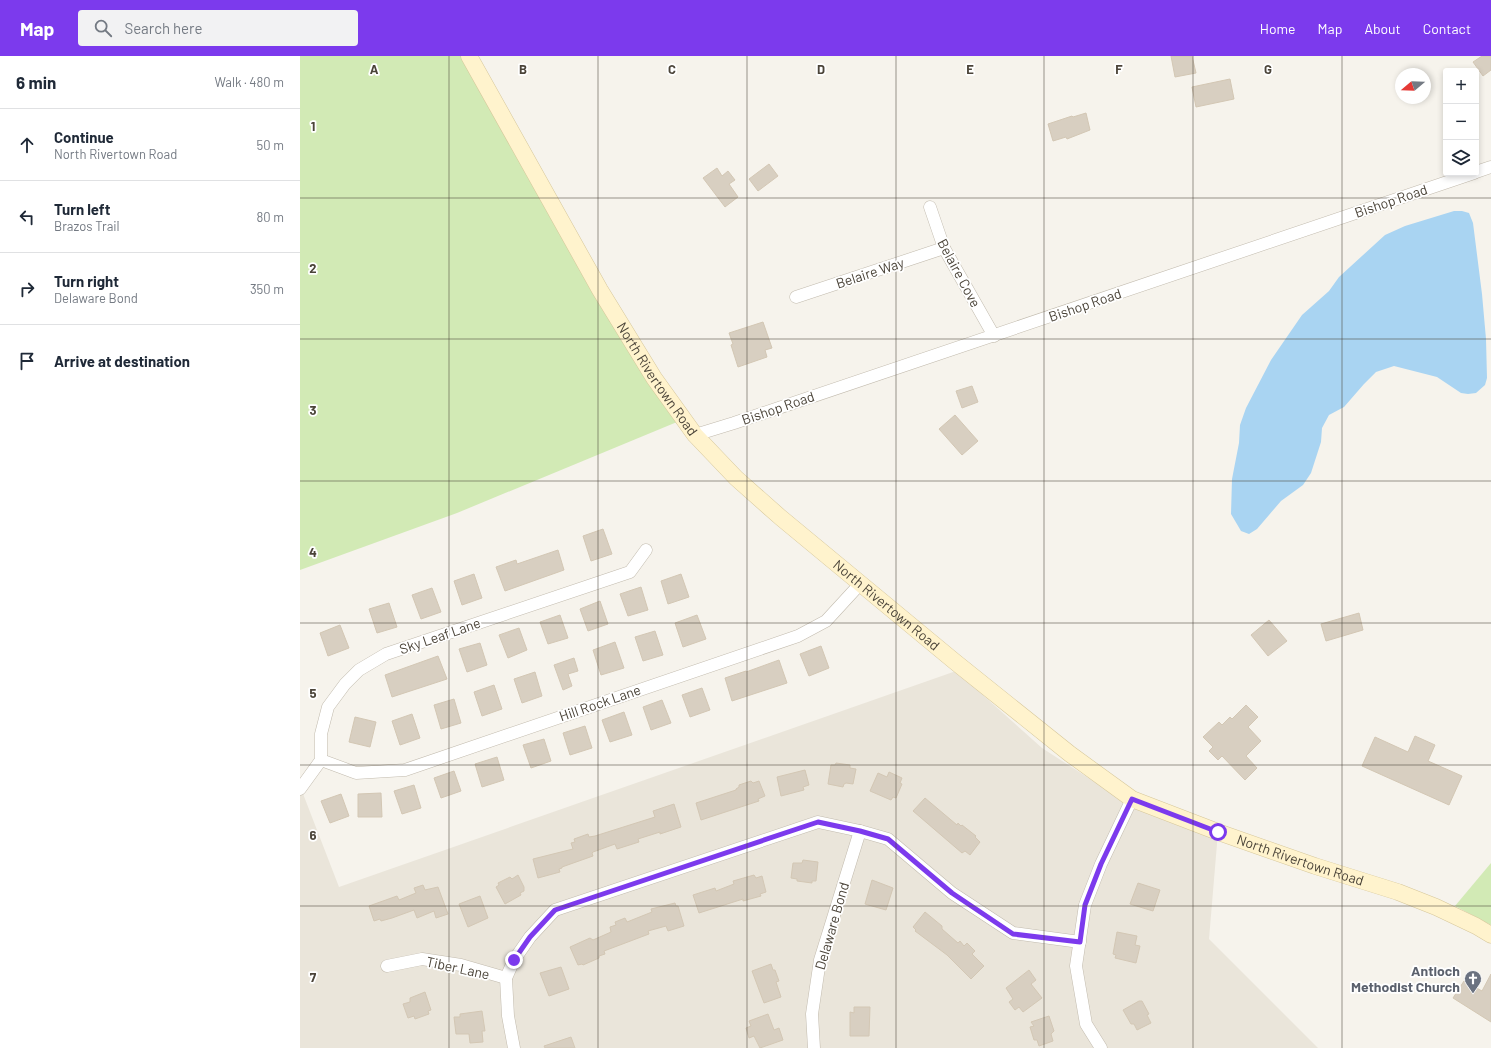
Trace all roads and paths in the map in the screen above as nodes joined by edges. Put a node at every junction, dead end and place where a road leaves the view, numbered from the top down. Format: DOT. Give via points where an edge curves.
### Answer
graph roads {
  1 [pos="469,56"];
  2 [pos="1491,167"];
  3 [pos="1479,172"];
  4 [pos="1466,176"];
  5 [pos="930,207"];
  6 [pos="944,248"];
  7 [pos="796,297"];
  8 [pos="994,336"];
  9 [pos="695,435"];
  10 [pos="646,550"];
  11 [pos="860,584"];
  12 [pos="321,760"];
  13 [pos="300,790"];
  14 [pos="1132,799"];
  15 [pos="860,831"];
  16 [pos="1491,935"];
  17 [pos="1080,942"];
  18 [pos="387,966"];
  19 [pos="506,978"];
  20 [pos="514,1048"];
  21 [pos="814,1048"];
  22 [pos="1101,1048"];
  1 -- 9 [label="street, North Rivertown Road" via="600,290 654,378"];
  2 -- 3 [label="street, Bishop Road"];
  4 -- 8 [label="street, Bishop Road"];
  5 -- 6 [label="street, Belaire Cove"];
  6 -- 7 [label="street, Belaire Way"];
  6 -- 8 [label="street, Belaire Cove"];
  8 -- 9 [label="street, Bishop Road"];
  9 -- 11 [label="street, North Rivertown Road" via="736,478"];
  10 -- 12 [label="street, Sky Leaf Lane" via="630,572 392,652 359,670 328,707 321,734"];
  11 -- 12 [label="street, Hill Rock Lane" via="826,621 798,636 405,770 356,773"];
  11 -- 14 [label="street, North Rivertown Road" via="1070,754"];
  12 -- 13 [label="street"];
  14 -- 16 [label="street, North Rivertown Road" via="1218,832 1411,897"];
  14 -- 17 [label="street" via="1085,905"];
  15 -- 17 [label="street" via="888,839 952,893 1013,934"];
  15 -- 19 [label="street" via="818,822 555,910 530,937 514,960"];
  15 -- 21 [label="street, Delaware Bond" via="820,960 812,1014"];
  17 -- 22 [label="street" via="1076,966 1086,1024"];
  18 -- 19 [label="street, Tiber Lane" via="422,959 462,965"];
  19 -- 20 [label="street" via="508,1016"];
}
